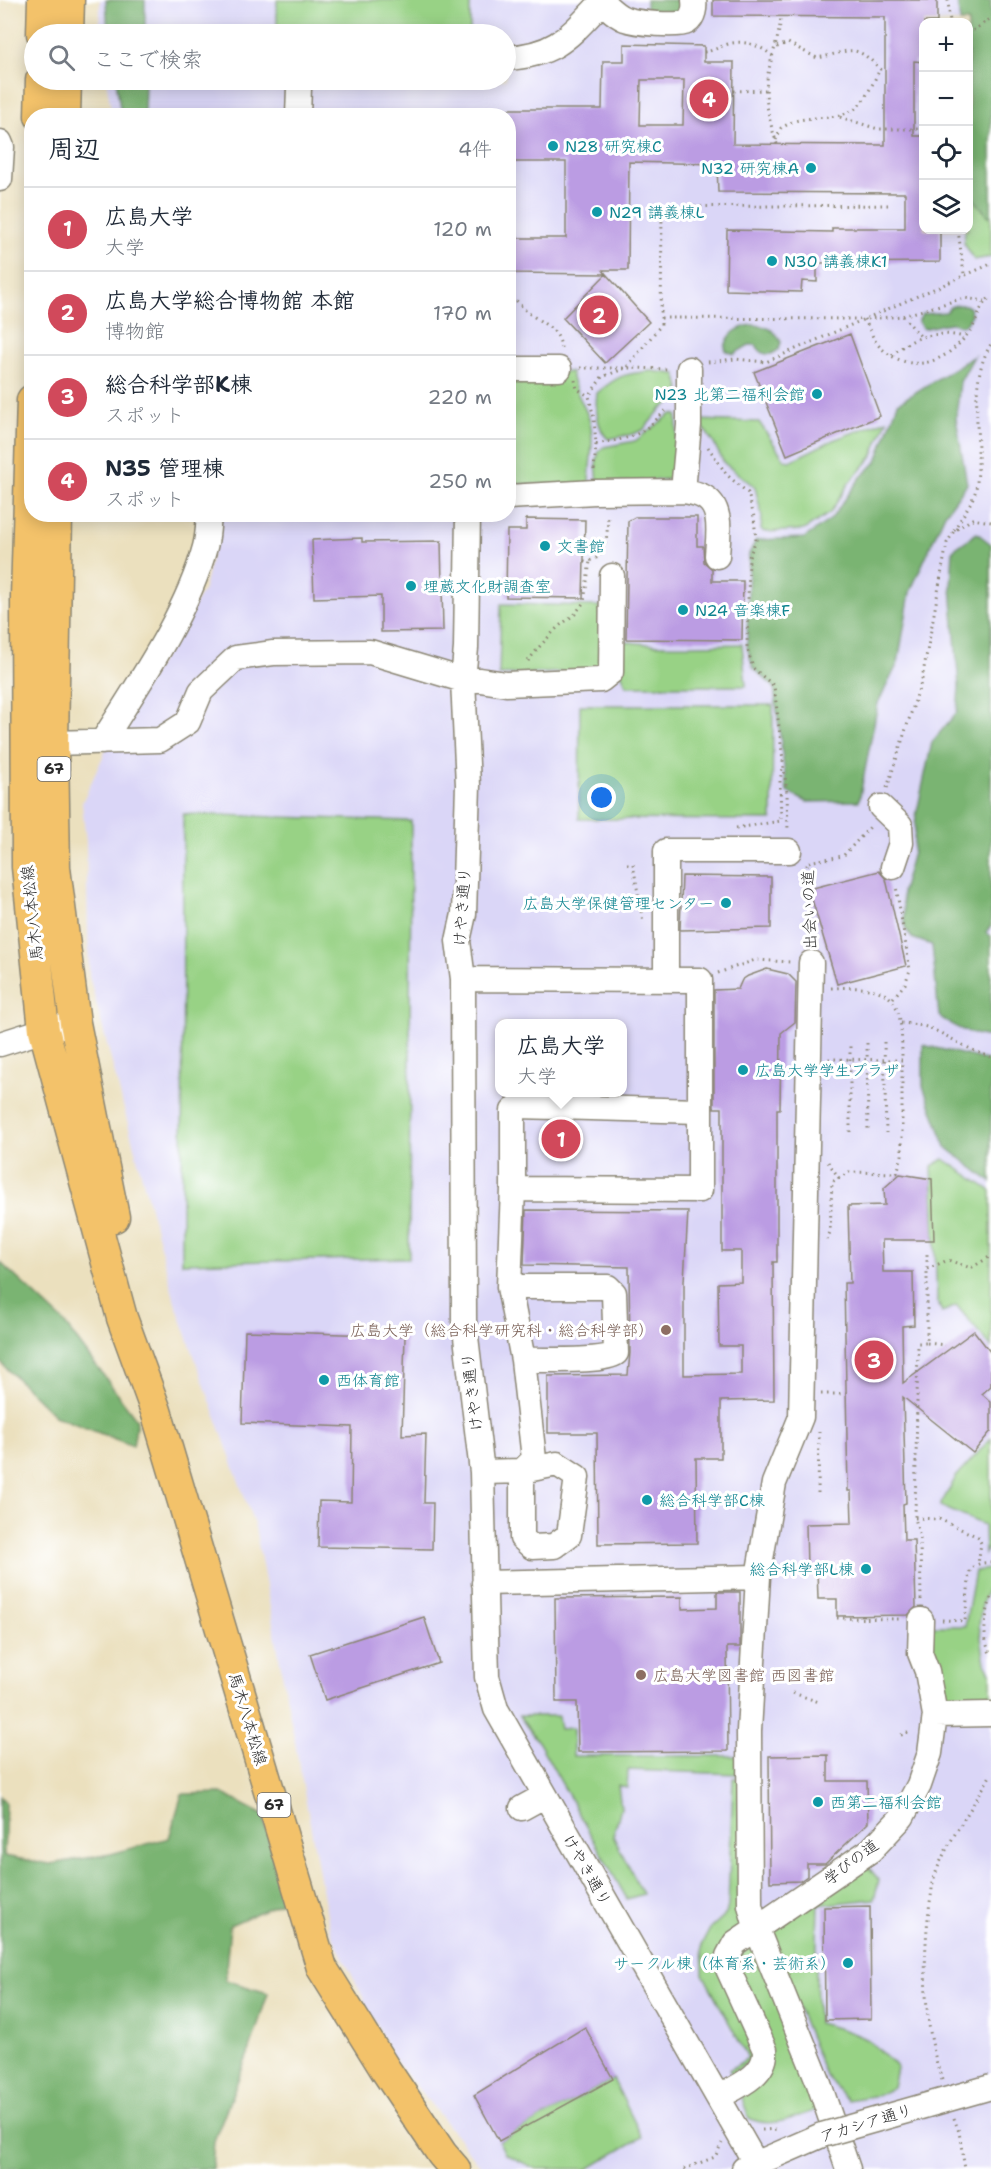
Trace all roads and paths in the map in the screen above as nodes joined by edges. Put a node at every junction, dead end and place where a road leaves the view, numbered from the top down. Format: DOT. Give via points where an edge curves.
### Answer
graph roads {
  1 [pos="43,0"];
  2 [pos="69,0"];
  3 [pos="694,0"];
  4 [pos="948,0"];
  5 [pos="603,1"];
  6 [pos="781,16"];
  7 [pos="950,18"];
  8 [pos="991,18"];
  9 [pos="42,24"];
  10 [pos="68,24"];
  11 [pos="973,31"];
  12 [pos="777,47"];
  13 [pos="704,52"];
  14 [pos="516,57"];
  15 [pos="774,57"];
  16 [pos="880,69"];
  17 [pos="885,69"];
  18 [pos="41,90"];
  19 [pos="66,90"];
  20 [pos="299,90"];
  21 [pos="767,90"];
  22 [pos="734,91"];
  23 [pos="40,108"];
  24 [pos="65,108"];
  25 [pos="298,108"];
  26 [pos="840,117"];
  27 [pos="919,129"];
  28 [pos="0,142"];
  29 [pos="0,180"];
  30 [pos="891,206"];
  31 [pos="958,234"];
  32 [pos="991,264"];
  33 [pos="963,274"];
  34 [pos="991,297"];
  35 [pos="516,301"];
  36 [pos="985,301"];
  37 [pos="902,316"];
  38 [pos="661,318"];
  39 [pos="864,319"];
  40 [pos="921,337"];
  41 [pos="964,337"];
  42 [pos="991,344"];
  43 [pos="892,355"];
  44 [pos="566,363"];
  45 [pos="516,368"];
  46 [pos="626,368"];
  47 [pos="689,369"];
  48 [pos="689,402"];
  49 [pos="596,444"];
  50 [pos="707,446"];
  51 [pos="683,491"];
  52 [pos="601,492"];
  53 [pos="516,497"];
  54 [pos="28,522"];
  55 [pos="57,522"];
  56 [pos="208,522"];
  57 [pos="468,522"];
  58 [pos="991,522"];
  59 [pos="954,531"];
  60 [pos="717,556"];
  61 [pos="584,561"];
  62 [pos="590,561"];
  63 [pos="612,576"];
  64 [pos="463,680"];
  65 [pos="506,684"];
  66 [pos="102,742"];
  67 [pos="53,743"];
  68 [pos="784,764"];
  69 [pos="881,807"];
  70 [pos="781,821"];
  71 [pos="789,851"];
  72 [pos="893,867"];
  73 [pos="810,963"];
  74 [pos="463,980"];
  75 [pos="666,980"];
  76 [pos="700,980"];
  77 [pos="810,989"];
  78 [pos="893,998"];
  79 [pos="75,1023"];
  80 [pos="901,1023"];
  81 [pos="44,1030"];
  82 [pos="884,1042"];
  83 [pos="867,1043"];
  84 [pos="0,1044"];
  85 [pos="850,1044"];
  86 [pos="991,1057"];
  87 [pos="808,1059"];
  88 [pos="850,1059"];
  89 [pos="867,1059"];
  90 [pos="885,1059"];
  91 [pos="902,1060"];
  92 [pos="699,1111"];
  93 [pos="850,1132"];
  94 [pos="867,1133"];
  95 [pos="886,1133"];
  96 [pos="826,1160"];
  97 [pos="839,1178"];
  98 [pos="513,1189"];
  99 [pos="826,1241"];
  100 [pos="927,1252"];
  101 [pos="991,1256"];
  102 [pos="926,1269"];
  103 [pos="509,1287"];
  104 [pos="927,1343"];
  105 [pos="945,1345"];
  106 [pos="523,1360"];
  107 [pos="156,1411"];
  108 [pos="819,1427"];
  109 [pos="482,1472"];
  110 [pos="818,1493"];
  111 [pos="915,1518"];
  112 [pos="978,1564"];
  113 [pos="758,1577"];
  114 [pos="484,1583"];
  115 [pos="991,1598"];
  116 [pos="921,1620"];
  117 [pos="991,1655"];
  118 [pos="793,1693"];
  119 [pos="819,1702"];
  120 [pos="991,1714"];
  121 [pos="934,1715"];
  122 [pos="991,1774"];
  123 [pos="544,1796"];
  124 [pos="522,1808"];
  125 [pos="756,1928"];
  126 [pos="942,2083"];
  127 [pos="991,2087"];
  128 [pos="718,2097"];
  129 [pos="952,2113"];
  130 [pos="750,2167"];
  131 [pos="455,2169"];
  132 [pos="848,2169"];
  133 [pos="965,2169"];
  1 -- 9 [label="main road"];
  2 -- 10 [label="main road"];
  3 -- 5 [label="street" via="693,15 680,24 635,22 622,18"];
  4 -- 7 [label="path"];
  5 -- 14 [label="street" via="554,47 537,55"];
  6 -- 12 [label="path"];
  8 -- 11 [label="path"];
  12 -- 15 [label="path"];
  12 -- 16 [label="path" via="788,44 817,58 850,50 863,52"];
  13 -- 15 [label="path" via="744,42 765,49"];
  15 -- 21 [label="path"];
  16 -- 17 [label="path"];
  16 -- 26 [label="path" via="863,101"];
  18 -- 23 [label="main road"];
  19 -- 24 [label="main road"];
  20 -- 25 [label="street"];
  21 -- 22 [label="path"];
  21 -- 26 [label="path" via="767,117 776,142 781,128 795,121"];
  26 -- 27 [label="path" via="878,129"];
  28 -- 29 [label="street"];
  30 -- 38 [label="path" via="662,207"];
  31 -- 33 [label="path"];
  32 -- 33 [label="path"];
  33 -- 39 [label="path"];
  34 -- 36 [label="path"];
  35 -- 44 [label="path" via="556,332"];
  36 -- 37 [label="path" via="963,298"];
  36 -- 41 [label="path"];
  37 -- 39 [label="path"];
  37 -- 40 [label="path"];
  38 -- 39 [label="path"];
  38 -- 46 [label="path" via="661,325"];
  39 -- 43 [label="path" via="879,346"];
  39 -- 47 [label="path" via="766,362 735,359 702,362"];
  40 -- 41 [label="path"];
  40 -- 43 [label="path"];
  41 -- 43 [label="path" via="939,360 918,364"];
  42 -- 59 [label="path, 出会いの道" via="978,373 976,491"];
  44 -- 45 [label="street"];
  44 -- 46 [label="path"];
  46 -- 47 [label="path"];
  46 -- 49 [label="path" via="602,377 589,396"];
  47 -- 48 [label="street"];
  48 -- 49 [label="path" via="671,406 648,429 633,437"];
  48 -- 51 [label="street"];
  49 -- 52 [label="path" via="594,467"];
  50 -- 68 [label="path" via="727,475 748,493 754,517 756,540 749,557 747,647 753,668 774,686"];
  51 -- 52 [label="street"];
  51 -- 60 [label="street" via="703,496 718,514"];
  52 -- 53 [label="street"];
  52 -- 62 [label="path" via="608,505 607,539 601,555"];
  54 -- 81 [label="main road, 馬木八本松線 / 67" via="27,867"];
  55 -- 67 [label="main road, 馬木八本松線 / 67"];
  56 -- 66 [label="street" via="205,546 186,597"];
  57 -- 64 [label="street, けやき通り"];
  58 -- 59 [label="path" via="972,519"];
  59 -- 69 [label="path, 出会いの道" via="946,543 922,679"];
  61 -- 62 [label="path"];
  62 -- 65 [label="path" via="584,602"];
  63 -- 65 [label="street" via="611,672 601,680"];
  64 -- 65 [label="street"];
  64 -- 66 [label="street" via="370,652 273,653 236,658 201,691 188,722 160,740"];
  64 -- 74 [label="street, けやき通り" via="468,785 464,914 458,941"];
  66 -- 67 [label="street"];
  67 -- 79 [label="main road, 馬木八本松線 / 67" via="56,868"];
  68 -- 70 [label="path" via="780,781"];
  68 -- 71 [label="path"];
  69 -- 72 [label="street" via="900,825 901,843"];
  69 -- 73 [label="path, 出会いの道" via="878,818 843,856 807,862"];
  71 -- 75 [label="street" via="666,851"];
  72 -- 78 [label="path" via="910,969 905,984"];
  73 -- 76 [label="path, 出会いの道" via="755,960"];
  73 -- 77 [label="street"];
  74 -- 75 [label="street"];
  74 -- 109 [label="street, けやき通り" via="464,1320"];
  75 -- 76 [label="street"];
  76 -- 92 [label="street"];
  77 -- 78 [label="path" via="869,989"];
  77 -- 87 [label="street"];
  78 -- 80 [label="path"];
  79 -- 81 [label="street"];
  79 -- 107 [label="main road, 馬木八本松線 / 67"];
  80 -- 86 [label="path" via="933,1029"];
  80 -- 91 [label="path"];
  81 -- 84 [label="street"];
  81 -- 107 [label="main road, 馬木八本松線 / 67" via="123,1318"];
  82 -- 90 [label="path"];
  83 -- 89 [label="path"];
  85 -- 88 [label="path"];
  87 -- 88 [label="path"];
  87 -- 113 [label="street" via="801,1417 774,1483"];
  88 -- 89 [label="path"];
  88 -- 93 [label="path"];
  89 -- 90 [label="path"];
  89 -- 94 [label="path"];
  90 -- 91 [label="path"];
  90 -- 95 [label="path"];
  91 -- 97 [label="path" via="902,1155 897,1173 849,1172"];
  92 -- 98 [label="street" via="700,1190"];
  92 -- 98 [label="street" via="518,1106 513,1111"];
  96 -- 97 [label="path"];
  97 -- 99 [label="path" via="832,1182 830,1232"];
  98 -- 103 [label="street"];
  100 -- 102 [label="path"];
  101 -- 102 [label="path" via="971,1268 948,1260"];
  102 -- 104 [label="path"];
  103 -- 106 [label="street"];
  103 -- 106 [label="street" via="608,1287 614,1293 616,1353 597,1358"];
  104 -- 105 [label="path"];
  104 -- 111 [label="path" via="918,1343"];
  106 -- 109 [label="street" via="534,1459 522,1471"];
  107 -- 131 [label="main road, 馬木八本松線 / 67" via="322,1968 391,2078"];
  108 -- 110 [label="path"];
  109 -- 114 [label="street, けやき通り"];
  111 -- 112 [label="path" via="939,1519 978,1537"];
  111 -- 116 [label="path" via="920,1538"];
  113 -- 114 [label="street"];
  113 -- 125 [label="street" via="750,1710 750,1905"];
  114 -- 123 [label="street, けやき通り" via="487,1677 496,1709"];
  115 -- 117 [label="path" via="984,1623"];
  116 -- 121 [label="street, 学びの道" via="920,1653"];
  118 -- 119 [label="path"];
  120 -- 121 [label="street"];
  121 -- 125 [label="street, 学びの道" via="930,1753 902,1817 871,1850"];
  122 -- 126 [label="path" via="949,1843 932,1887 927,1929 928,2023"];
  123 -- 124 [label="street"];
  123 -- 128 [label="street, けやき通り"];
  125 -- 128 [label="street, 学びの道" via="735,1943 728,1956 728,1969 766,2059 760,2071"];
  125 -- 132 [label="street" via="818,2081"];
  127 -- 130 [label="street, アカシア通り, bridge" via="822,2135"];
  128 -- 130 [label="street, けやき通り"];
  129 -- 133 [label="path"];
}
